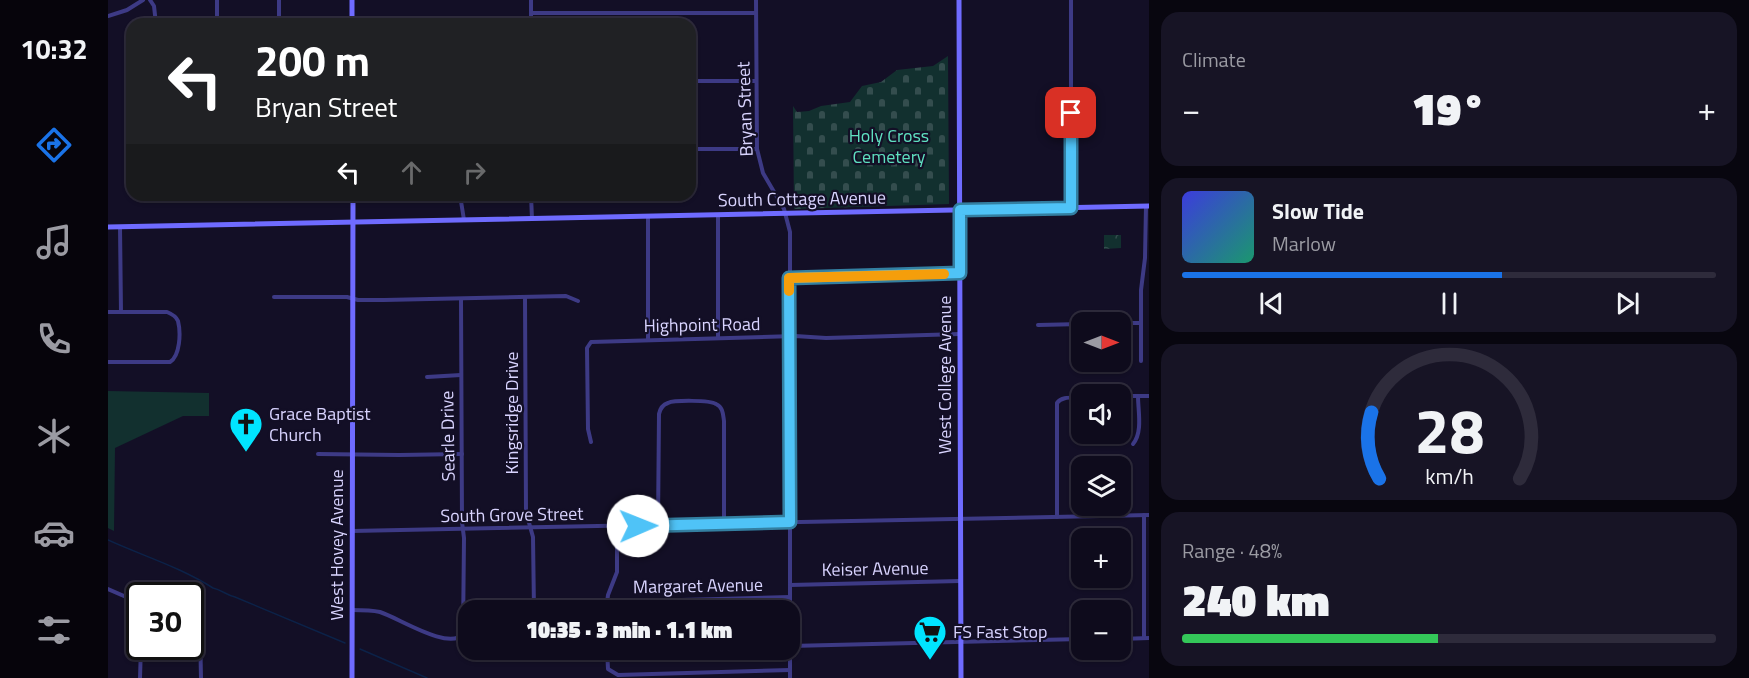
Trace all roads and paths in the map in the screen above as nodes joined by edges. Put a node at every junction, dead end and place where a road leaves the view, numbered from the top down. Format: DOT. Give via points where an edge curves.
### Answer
graph roads {
  1 [pos="143,0"];
  2 [pos="150,0"];
  3 [pos="217,0"];
  4 [pos="279,0"];
  5 [pos="352,0"];
  6 [pos="531,0"];
  7 [pos="756,0"];
  8 [pos="959,0"];
  9 [pos="1071,0"];
  10 [pos="531,13"];
  11 [pos="756,13"];
  12 [pos="108,16"];
  13 [pos="155,18"];
  14 [pos="217,18"];
  15 [pos="279,18"];
  16 [pos="352,18"];
  17 [pos="531,18"];
  18 [pos="696,81"];
  19 [pos="756,81"];
  20 [pos="757,148"];
  21 [pos="696,149"];
  22 [pos="352,201"];
  23 [pos="461,201"];
  24 [pos="531,201"];
  25 [pos="1147,206"];
  26 [pos="1071,208"];
  27 [pos="960,210"];
  28 [pos="786,214"];
  29 [pos="718,216"];
  30 [pos="648,217"];
  31 [pos="532,219"];
  32 [pos="465,221"];
  33 [pos="352,223"];
  34 [pos="108,227"];
  35 [pos="120,227"];
  36 [pos="960,273"];
  37 [pos="789,278"];
  38 [pos="274,297"];
  39 [pos="525,297"];
  40 [pos="352,299"];
  41 [pos="461,299"];
  42 [pos="578,301"];
  43 [pos="108,312"];
  44 [pos="121,312"];
  45 [pos="1131,323"];
  46 [pos="1141,323"];
  47 [pos="1071,324"];
  48 [pos="1038,325"];
  49 [pos="960,334"];
  50 [pos="789,336"];
  51 [pos="718,338"];
  52 [pos="648,340"];
  53 [pos="1141,361"];
  54 [pos="108,362"];
  55 [pos="461,375"];
  56 [pos="428,377"];
  57 [pos="1131,396"];
  58 [pos="1138,396"];
  59 [pos="1149,396"];
  60 [pos="1071,398"];
  61 [pos="591,442"];
  62 [pos="1132,444"];
  63 [pos="462,453"];
  64 [pos="318,454"];
  65 [pos="351,455"];
  66 [pos="1146,515"];
  67 [pos="1057,517"];
  68 [pos="960,518"];
  69 [pos="790,522"];
  70 [pos="724,524"];
  71 [pos="658,525"];
  72 [pos="617,526"];
  73 [pos="530,528"];
  74 [pos="463,530"];
  75 [pos="352,531"];
  76 [pos="960,581"];
  77 [pos="790,585"];
  78 [pos="108,589"];
  79 [pos="126,597"];
  80 [pos="790,597"];
  81 [pos="534,600"];
  82 [pos="608,600"];
  83 [pos="680,600"];
  84 [pos="352,610"];
  85 [pos="1147,638"];
  86 [pos="1071,639"];
  87 [pos="1131,639"];
  88 [pos="960,642"];
  89 [pos="800,646"];
  90 [pos="141,660"];
  91 [pos="201,660"];
  92 [pos="608,660"];
  93 [pos="790,660"];
  94 [pos="790,670"];
  95 [pos="141,678"];
  96 [pos="201,678"];
  97 [pos="352,678"];
  98 [pos="790,678"];
  99 [pos="961,678"];
  1 -- 12 [label="street"];
  2 -- 13 [label="street"];
  3 -- 14 [label="street"];
  4 -- 15 [label="street"];
  5 -- 16 [label="main road"];
  6 -- 10 [label="street"];
  7 -- 11 [label="street, Bryan Street"];
  8 -- 27 [label="main road, West College Avenue"];
  9 -- 26 [label="street"];
  10 -- 11 [label="street"];
  10 -- 17 [label="street"];
  11 -- 19 [label="street, Bryan Street"];
  18 -- 19 [label="street"];
  19 -- 20 [label="street, Bryan Street"];
  20 -- 21 [label="street"];
  20 -- 28 [label="street, Bryan Street" via="763,173"];
  22 -- 33 [label="main road, West Hovey Avenue"];
  23 -- 32 [label="street"];
  24 -- 31 [label="street"];
  25 -- 26 [label="main road, South Cottage Avenue"];
  25 -- 46 [label="street"];
  26 -- 27 [label="main road, South Cottage Avenue"];
  27 -- 28 [label="main road, South Cottage Avenue"];
  27 -- 36 [label="main road, West College Avenue"];
  28 -- 29 [label="main road, South Cottage Avenue"];
  28 -- 37 [label="street, Bryan Street" via="790,232"];
  29 -- 30 [label="main road, South Cottage Avenue"];
  29 -- 51 [label="street"];
  30 -- 31 [label="main road, South Cottage Avenue"];
  30 -- 52 [label="street"];
  31 -- 32 [label="main road, South Cottage Avenue"];
  32 -- 33 [label="main road, South Cottage Avenue"];
  33 -- 35 [label="main road, South Cottage Avenue"];
  33 -- 40 [label="main road, West Hovey Avenue"];
  34 -- 35 [label="main road, South Cottage Avenue"];
  35 -- 44 [label="street"];
  36 -- 37 [label="street"];
  36 -- 49 [label="main road, West College Avenue"];
  37 -- 50 [label="street, Bryan Street"];
  38 -- 40 [label="street"];
  39 -- 41 [label="street"];
  39 -- 42 [label="street" via="566,296"];
  39 -- 73 [label="street, Kingsridge Drive" via="526,512"];
  40 -- 41 [label="street"];
  40 -- 65 [label="main road, West Hovey Avenue"];
  41 -- 55 [label="street, Searle Drive"];
  43 -- 44 [label="street"];
  44 -- 54 [label="street" via="174,315 178,320 178,352 170,362"];
  45 -- 46 [label="street"];
  46 -- 53 [label="street"];
  47 -- 48 [label="street"];
  49 -- 50 [label="street, Highpoint Road"];
  49 -- 68 [label="main road, West College Avenue"];
  50 -- 51 [label="street, Highpoint Road"];
  50 -- 69 [label="street, Bryan Street"];
  51 -- 52 [label="street, Highpoint Road"];
  52 -- 61 [label="street, Highpoint Road" via="594,341 587,348"];
  55 -- 56 [label="street"];
  55 -- 63 [label="street, Searle Drive"];
  57 -- 58 [label="street"];
  58 -- 59 [label="street"];
  58 -- 62 [label="street" via="1139,432"];
  60 -- 67 [label="street" via="1059,400 1057,406"];
  63 -- 65 [label="street"];
  63 -- 74 [label="street, Searle Drive"];
  64 -- 65 [label="street"];
  65 -- 75 [label="main road, West Hovey Avenue"];
  66 -- 67 [label="street, South Grove Street"];
  66 -- 85 [label="street"];
  67 -- 68 [label="street, South Grove Street"];
  68 -- 69 [label="street, South Grove Street"];
  68 -- 76 [label="main road, West College Avenue"];
  69 -- 70 [label="street, South Grove Street"];
  69 -- 77 [label="street, Bryan Street"];
  70 -- 71 [label="street, South Grove Street"];
  70 -- 71 [label="street" via="724,421 720,406 710,402 671,402 662,406 658,414"];
  71 -- 72 [label="street, South Grove Street"];
  72 -- 73 [label="street, South Grove Street"];
  72 -- 82 [label="street" via="617,572"];
  73 -- 74 [label="street, South Grove Street"];
  73 -- 81 [label="street, Kingsridge Drive"];
  74 -- 75 [label="street, South Grove Street"];
  74 -- 84 [label="street, Searle Drive" via="465,630 461,637 443,639 380,612"];
  75 -- 84 [label="main road, West Hovey Avenue"];
  76 -- 77 [label="street, Keiser Avenue"];
  76 -- 88 [label="main road, West College Avenue"];
  77 -- 80 [label="street, Bryan Street"];
  78 -- 79 [label="street"];
  80 -- 83 [label="street, Margaret Avenue"];
  84 -- 97 [label="main road, West Hovey Avenue"];
  85 -- 87 [label="street"];
  86 -- 88 [label="street"];
  88 -- 89 [label="street"];
  88 -- 99 [label="main road, West College Avenue"];
  90 -- 95 [label="street"];
  91 -- 96 [label="street"];
  92 -- 94 [label="street" via="610,672 618,675"];
  93 -- 94 [label="street, Bryan Street"];
  94 -- 98 [label="street, Bryan Street"];
}
